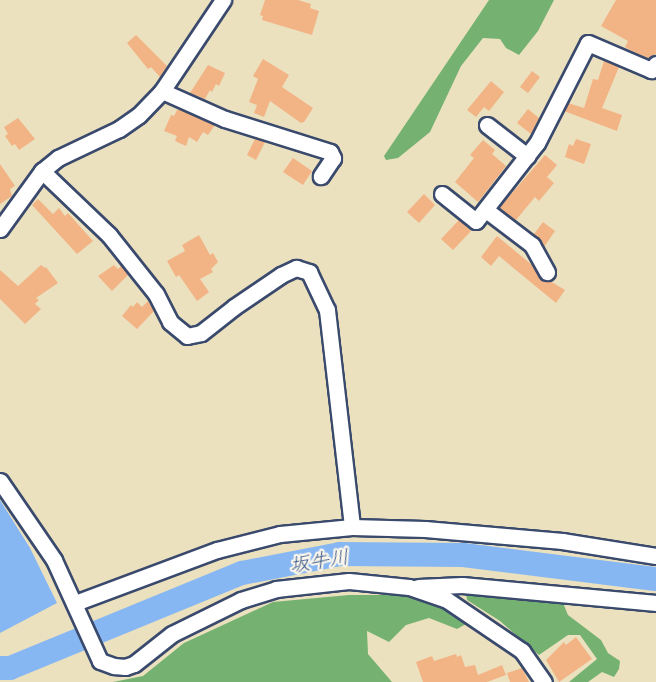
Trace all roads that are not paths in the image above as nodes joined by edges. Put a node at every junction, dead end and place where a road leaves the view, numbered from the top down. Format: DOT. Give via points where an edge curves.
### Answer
graph roads {
  1 [pos="223,0"];
  2 [pos="656,64"];
  3 [pos="162,91"];
  4 [pos="487,125"];
  5 [pos="527,156"];
  6 [pos="42,171"];
  7 [pos="321,176"];
  8 [pos="442,194"];
  9 [pos="486,210"];
  10 [pos="0,229"];
  11 [pos="547,272"];
  12 [pos="0,481"];
  13 [pos="352,527"];
  14 [pos="656,556"];
  15 [pos="409,587"];
  16 [pos="75,603"];
  17 [pos="656,603"];
  18 [pos="544,682"];
  1 -- 3 [label="street"];
  2 -- 5 [label="street" via="651,70 588,43"];
  3 -- 6 [label="street" via="119,129 58,158"];
  3 -- 7 [label="street" via="225,119 330,152 333,158"];
  4 -- 5 [label="street"];
  5 -- 9 [label="street"];
  6 -- 10 [label="street"];
  6 -- 13 [label="street" via="109,235 156,294 170,322 187,336 201,333 281,275 296,268 309,272 327,310"];
  8 -- 9 [label="street" via="476,221"];
  9 -- 11 [label="street" via="532,245"];
  12 -- 16 [label="street" via="54,560"];
  13 -- 14 [label="street" via="562,541"];
  13 -- 16 [label="street" via="280,534 217,550"];
  15 -- 16 [label="street" via="349,581 276,590 242,600 172,633 144,658 125,667 100,661"];
  15 -- 17 [label="street" via="462,585"];
  15 -- 18 [label="street" via="447,600 522,651"];
}
